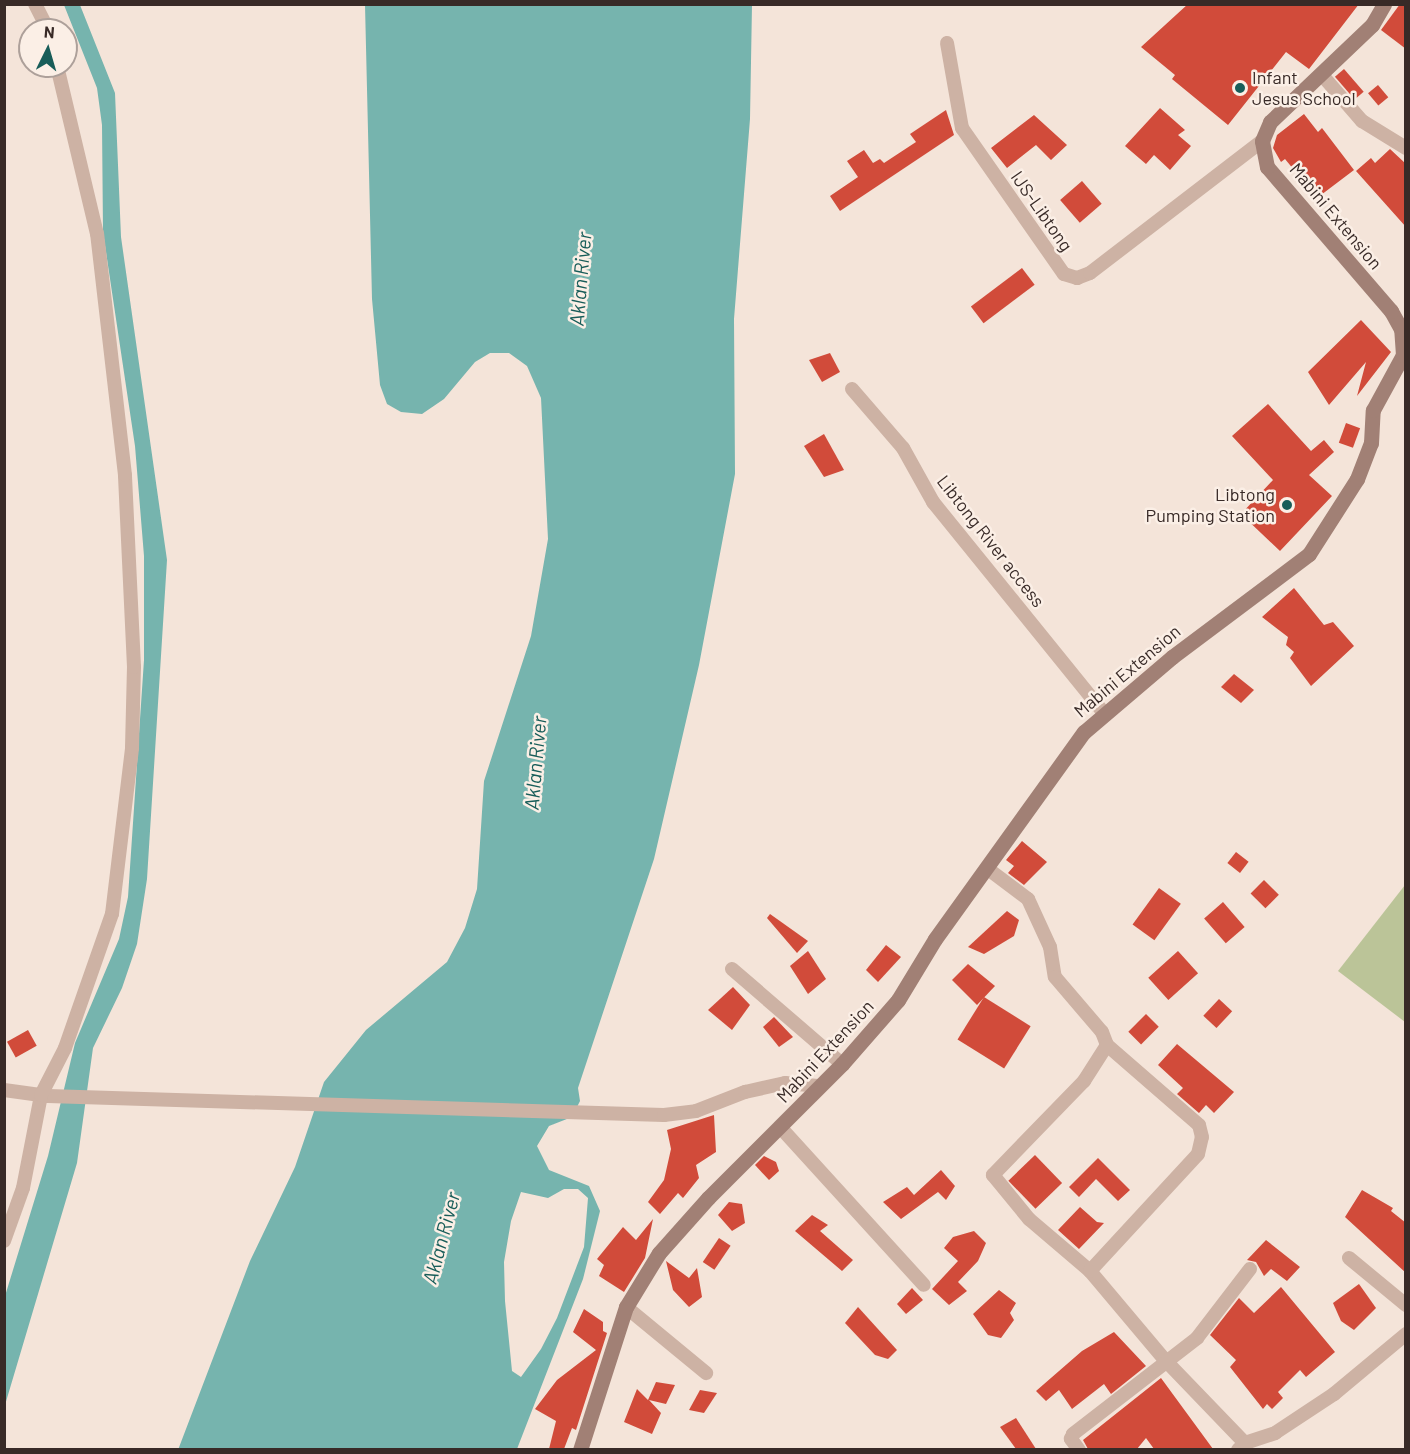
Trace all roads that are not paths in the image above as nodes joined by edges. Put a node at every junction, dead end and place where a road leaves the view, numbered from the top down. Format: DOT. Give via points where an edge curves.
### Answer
graph roads {
  1 [pos="35,4"];
  2 [pos="1384,4"];
  3 [pos="42,18"];
  4 [pos="947,43"];
  5 [pos="1322,75"];
  6 [pos="60,78"];
  7 [pos="1262,141"];
  8 [pos="1406,148"];
  9 [pos="852,389"];
  10 [pos="1104,712"];
  11 [pos="988,869"];
  12 [pos="732,969"];
  13 [pos="1107,1045"];
  14 [pos="842,1064"];
  15 [pos="818,1086"];
  16 [pos="4,1090"];
  17 [pos="44,1096"];
  18 [pos="781,1128"];
  19 [pos="4,1241"];
  20 [pos="1349,1258"];
  21 [pos="1250,1269"];
  22 [pos="1090,1271"];
  23 [pos="924,1285"];
  24 [pos="1406,1305"];
  25 [pos="626,1306"];
  26 [pos="1406,1334"];
  27 [pos="1165,1360"];
  28 [pos="706,1373"];
  29 [pos="1242,1446"];
  30 [pos="580,1449"];
  31 [pos="1078,1449"];
  1 -- 3 [label="street"];
  2 -- 5 [label="street" via="1372,25"];
  4 -- 7 [label="street, IJS-Libtong" via="962,128 1064,274 1077,278 1090,273"];
  5 -- 7 [label="street" via="1270,123"];
  5 -- 8 [label="street" via="1362,121"];
  6 -- 17 [label="street" via="97,234 125,475 134,667 132,748 112,914"];
  7 -- 10 [label="street, Mabini Extension" via="1267,166 1397,320 1404,342 1403,355 1373,410 1371,443 1357,479 1309,554"];
  9 -- 10 [label="street, Libtong River access" via="903,448 933,502"];
  10 -- 11 [label="street, Mabini Extension" via="1063,758"];
  11 -- 13 [label="street" via="1028,899 1050,947 1055,977 1102,1032"];
  11 -- 14 [label="street, Mabini Extension" via="935,939 898,1000"];
  12 -- 14 [label="street"];
  13 -- 22 [label="street" via="1084,1081 993,1175 1029,1219"];
  13 -- 22 [label="street" via="1199,1125 1202,1137 1198,1154"];
  14 -- 15 [label="street, Mabini Extension"];
  15 -- 17 [label="street" via="785,1083 675,1114"];
  15 -- 18 [label="street, Mabini Extension"];
  16 -- 17 [label="street"];
  17 -- 19 [label="street" via="23,1188"];
  18 -- 23 [label="street"];
  18 -- 25 [label="street, Mabini Extension" via="708,1198 659,1253"];
  20 -- 24 [label="street"];
  21 -- 27 [label="street" via="1197,1338"];
  22 -- 27 [label="street"];
  25 -- 28 [label="street"];
  25 -- 30 [label="street, Mabini Extension"];
  26 -- 29 [label="street" via="1334,1394 1275,1432"];
  27 -- 29 [label="street"];
  27 -- 31 [label="street" via="1073,1434 1071,1439"];
}
